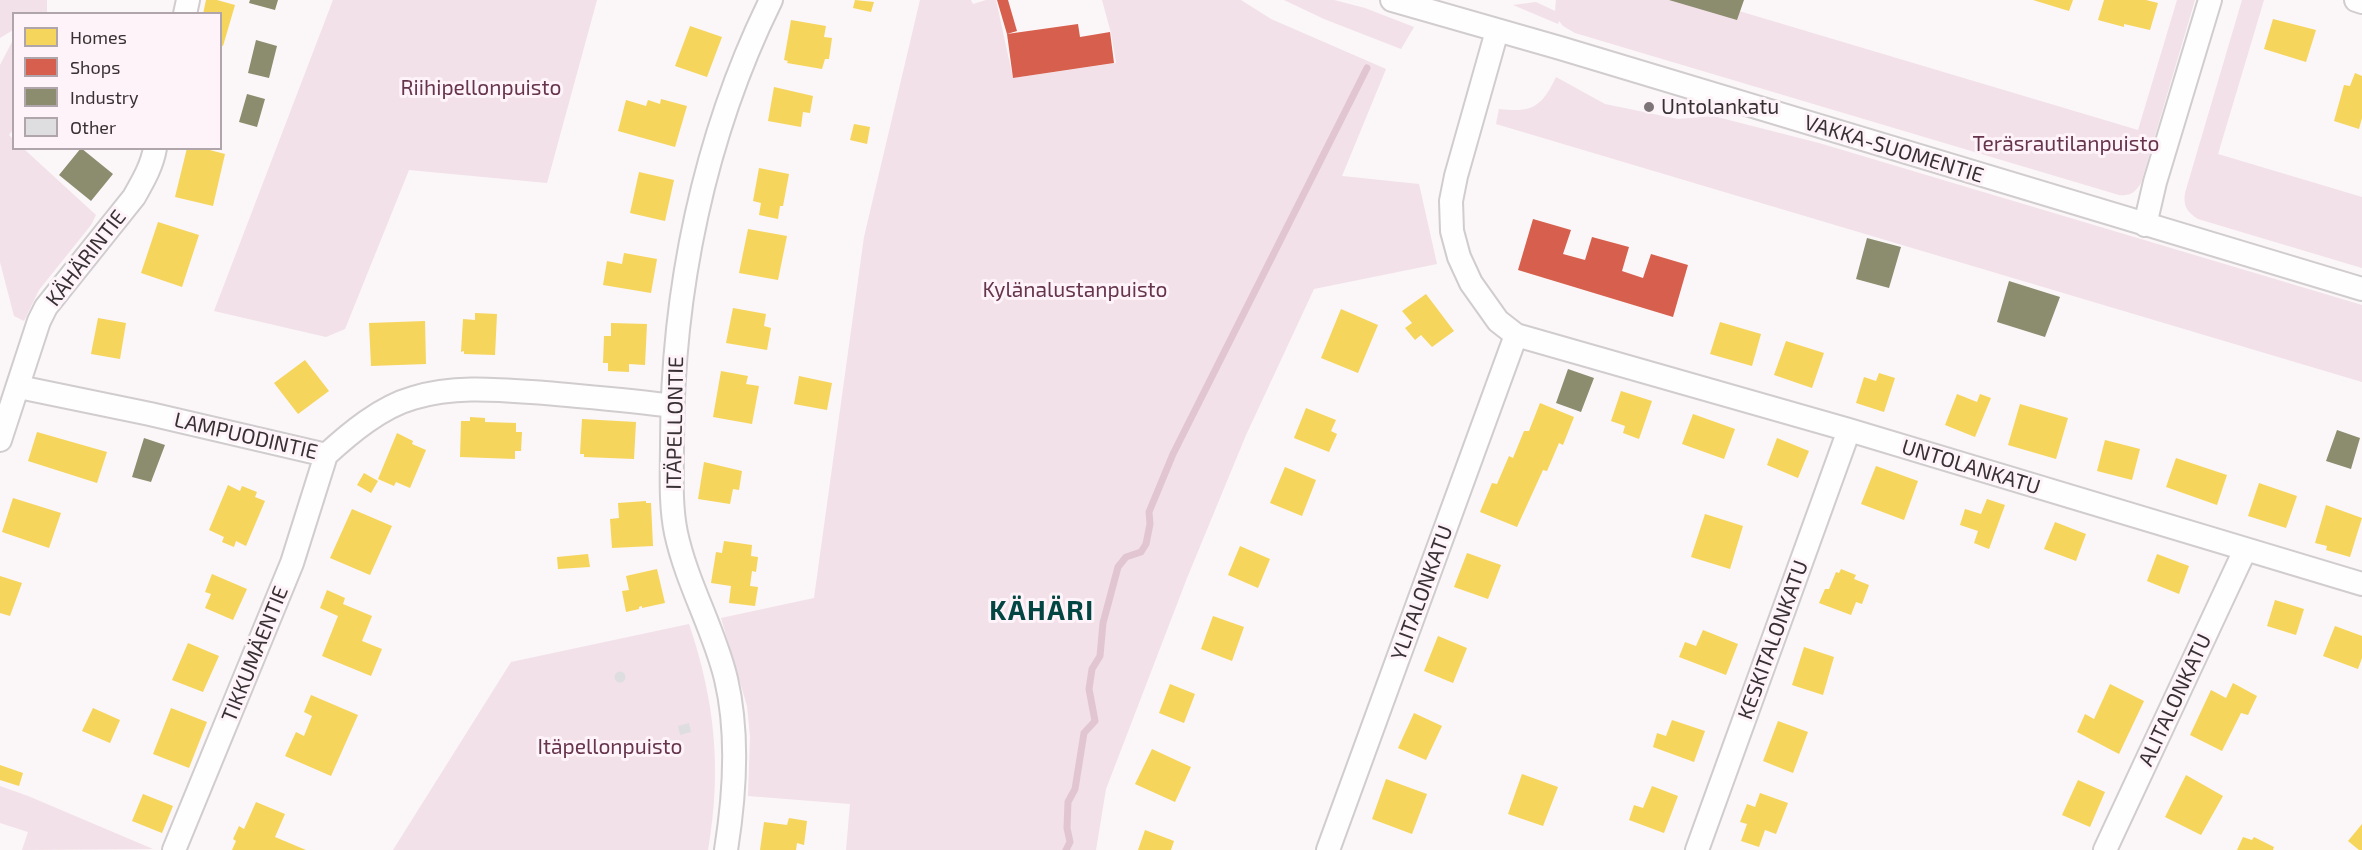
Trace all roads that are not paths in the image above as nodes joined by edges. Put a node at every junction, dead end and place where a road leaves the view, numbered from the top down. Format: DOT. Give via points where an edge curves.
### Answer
graph roads {
  1 [pos="771,0"];
  2 [pos="1392,0"];
  3 [pos="2210,0"];
  4 [pos="2356,0"];
  5 [pos="2362,2"];
  6 [pos="1497,31"];
  7 [pos="155,150"];
  8 [pos="2145,225"];
  9 [pos="2362,289"];
  10 [pos="1516,335"];
  11 [pos="19,387"];
  12 [pos="672,405"];
  13 [pos="1849,429"];
  14 [pos="0,440"];
  15 [pos="326,455"];
  16 [pos="2245,550"];
  17 [pos="2362,584"];
  18 [pos="174,850"];
  19 [pos="726,850"];
  20 [pos="1328,850"];
  21 [pos="1697,850"];
  22 [pos="2105,850"];
  1 -- 12 [label="street, ITÄPELLONTIE" via="721,125 697,214 683,291"];
  2 -- 6 [label="street, VAKKA-SUOMENTIE"];
  3 -- 8 [label="street"];
  4 -- 5 [label="street"];
  6 -- 8 [label="street, VAKKA-SUOMENTIE"];
  6 -- 10 [label="street, UNTOLANKATU" via="1456,176 1451,201 1452,231 1471,283 1498,321"];
  7 -- 11 [label="street, KÄHÄRINTIE" via="134,197 46,307"];
  8 -- 9 [label="street, VAKKA-SUOMENTIE"];
  10 -- 13 [label="street, UNTOLANKATU"];
  10 -- 20 [label="street, YLITALONKATU"];
  11 -- 14 [label="street, KÄHÄRINTIE"];
  11 -- 15 [label="street, LAMPUODINTIE"];
  12 -- 15 [label="street, LAMPUODINTIE" via="472,388 435,393 411,398 370,419"];
  12 -- 19 [label="street, ITÄPELLONTIE" via="676,531 687,575 726,678 732,714 734,753"];
  13 -- 16 [label="street, UNTOLANKATU"];
  13 -- 21 [label="street, KESKITALONKATU"];
  15 -- 18 [label="street, TIKKUMÄENTIE" via="292,563"];
  16 -- 17 [label="street, UNTOLANKATU"];
  16 -- 22 [label="street, ALITALONKATU"];
}
